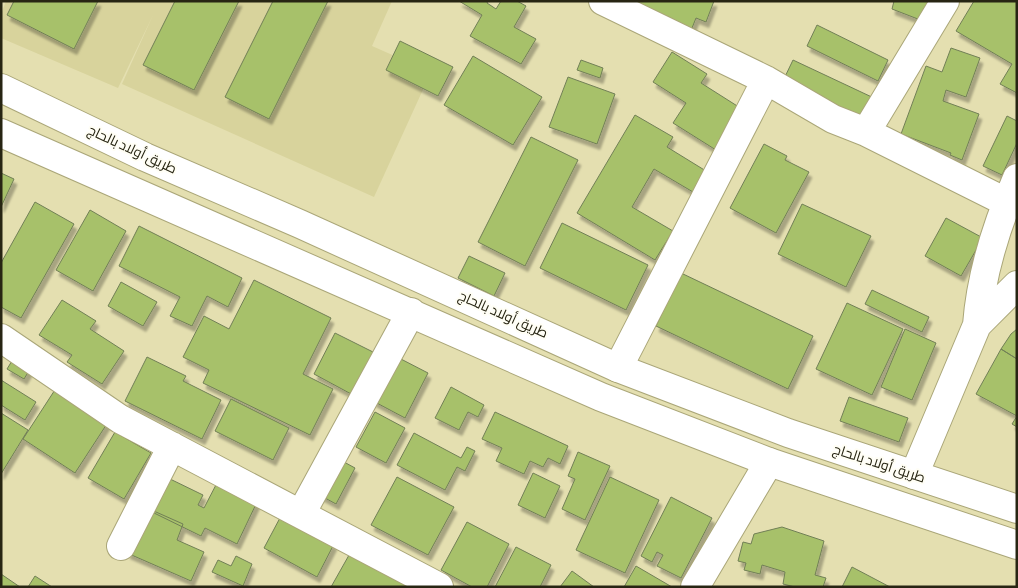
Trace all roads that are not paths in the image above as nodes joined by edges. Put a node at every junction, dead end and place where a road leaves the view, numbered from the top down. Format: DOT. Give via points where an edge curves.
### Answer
graph roads {
  1 [pos="604,1"];
  2 [pos="945,1"];
  3 [pos="766,80"];
  4 [pos="1,88"];
  5 [pos="1,132"];
  6 [pos="866,132"];
  7 [pos="1012,190"];
  8 [pos="1017,284"];
  9 [pos="411,312"];
  10 [pos="978,325"];
  11 [pos="1,338"];
  12 [pos="618,368"];
  13 [pos="172,446"];
  14 [pos="769,462"];
  15 [pos="914,475"];
  16 [pos="1017,509"];
  17 [pos="301,514"];
  18 [pos="1017,545"];
  19 [pos="121,546"];
  20 [pos="439,587"];
  21 [pos="695,587"];
  1 -- 3 [label="street"];
  2 -- 6 [label="street"];
  3 -- 6 [label="street" via="833,119"];
  3 -- 12 [label="street"];
  4 -- 12 [label="street, طريق أولاد بالحاج" via="145,158 300,224"];
  5 -- 9 [label="street"];
  6 -- 7 [label="street"];
  7 -- 10 [label="street" via="985,264 979,293"];
  8 -- 10 [label="street"];
  9 -- 14 [label="street" via="601,397"];
  9 -- 17 [label="street"];
  10 -- 15 [label="street"];
  11 -- 13 [label="street" via="120,419"];
  12 -- 15 [label="street, طريق أولاد بالحاج" via="788,433"];
  13 -- 17 [label="street"];
  13 -- 19 [label="street"];
  14 -- 18 [label="street"];
  14 -- 21 [label="street"];
  15 -- 16 [label="street, طريق أولاد بالحاج"];
  17 -- 20 [label="street"];
}
